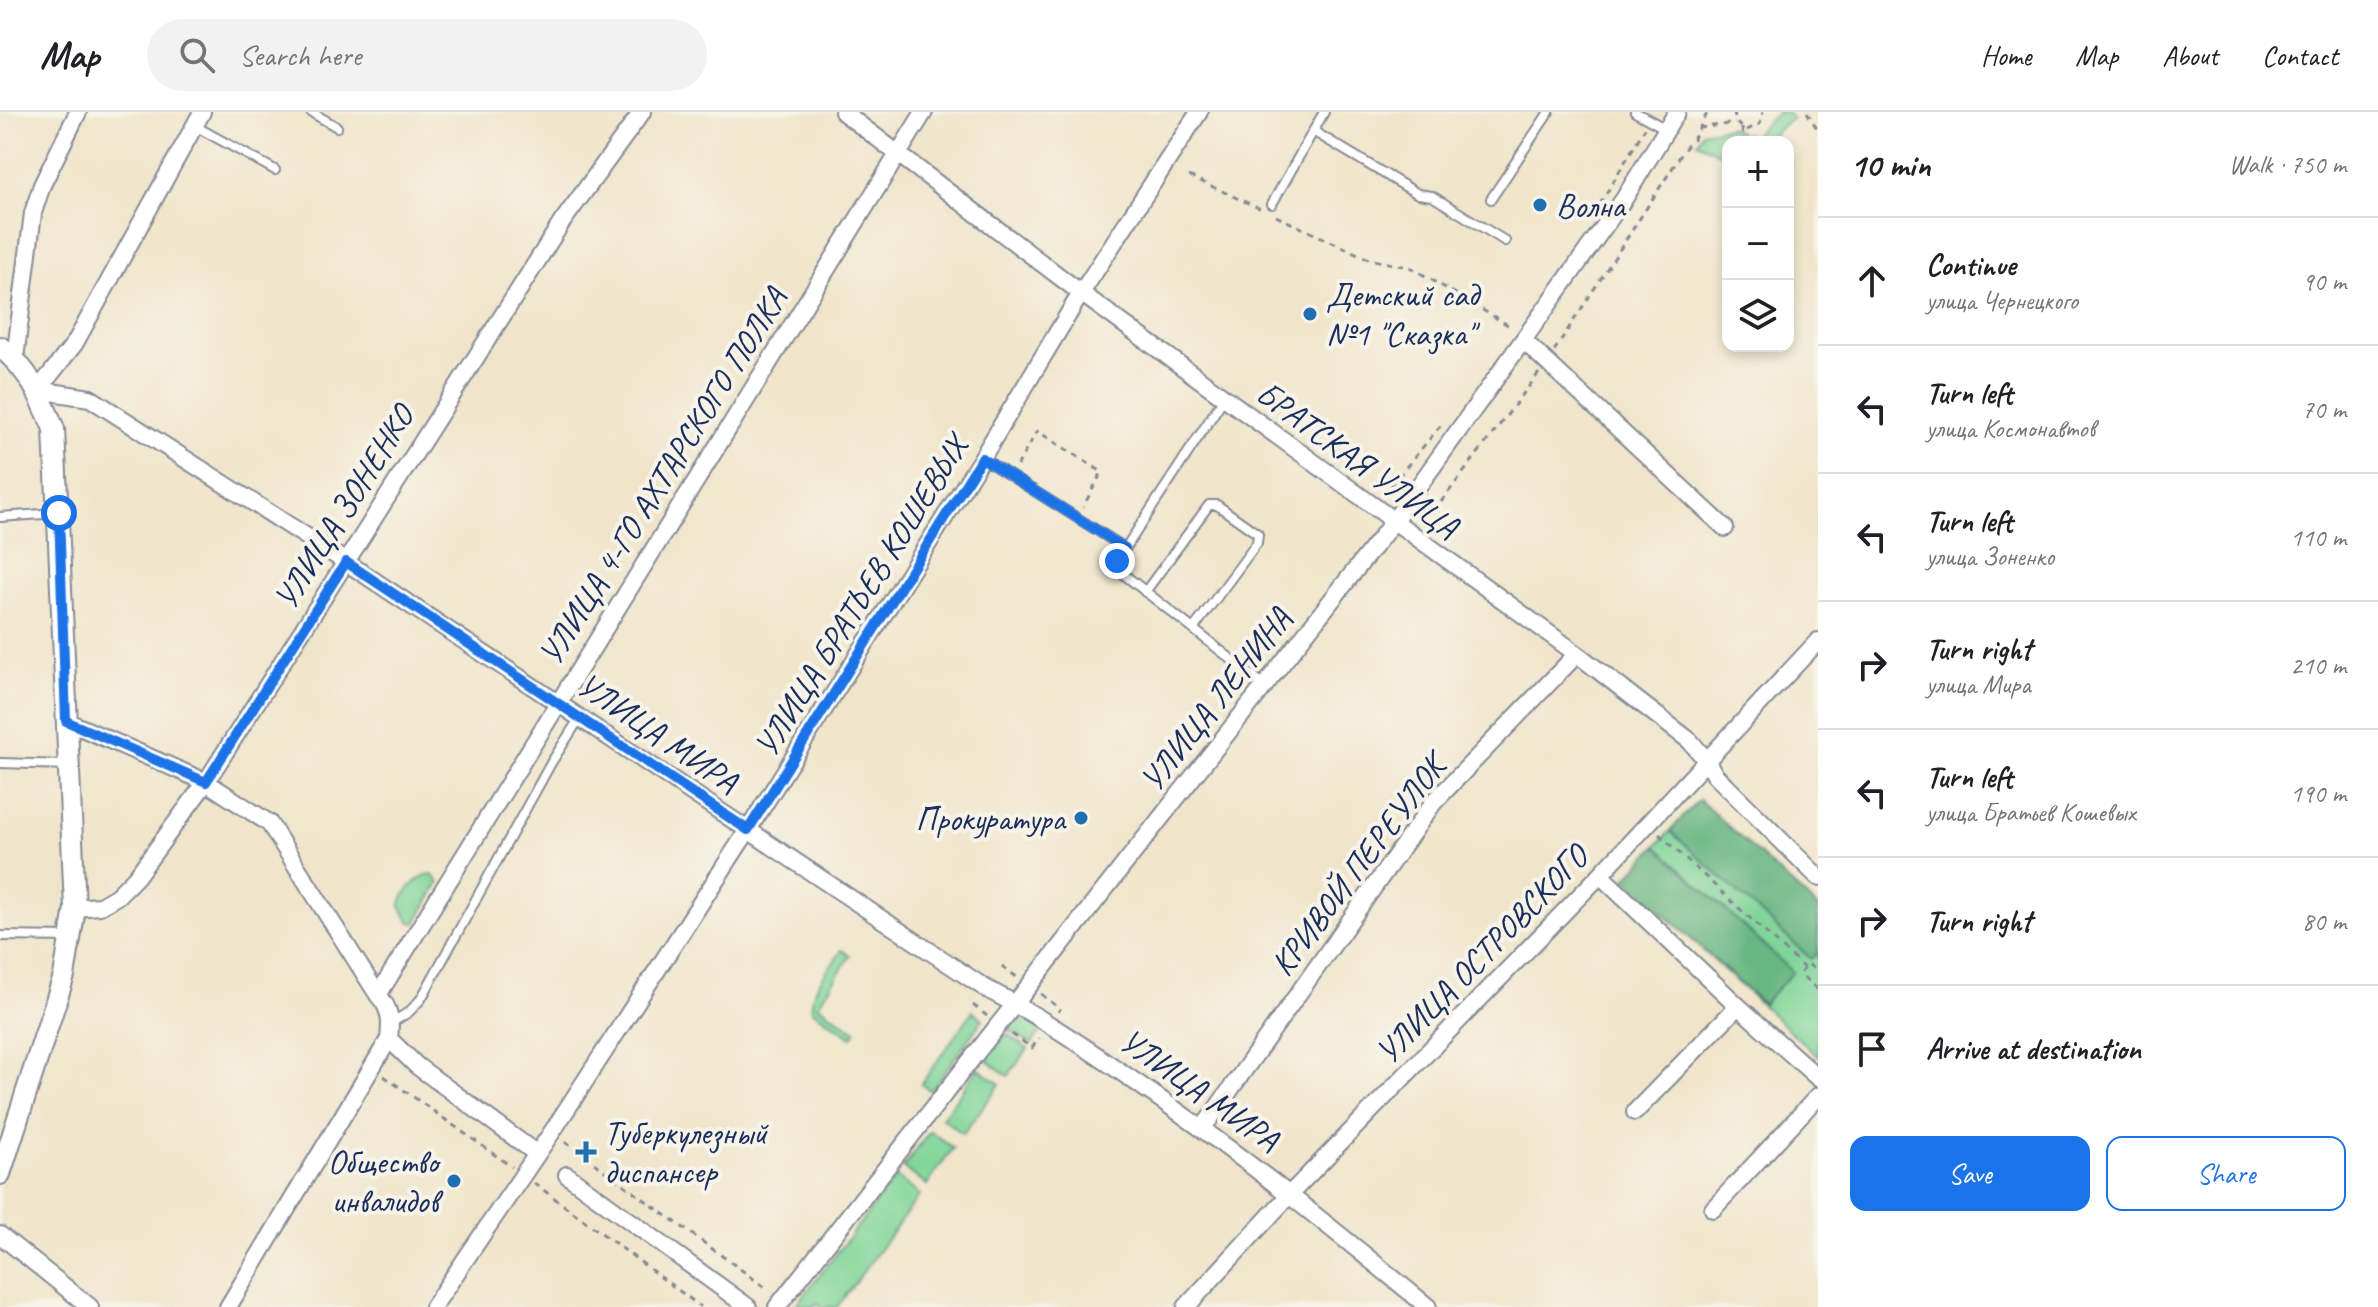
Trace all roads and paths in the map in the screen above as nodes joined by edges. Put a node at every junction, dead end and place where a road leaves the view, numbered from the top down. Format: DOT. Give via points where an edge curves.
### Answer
graph roads {
  1 [pos="78,112"];
  2 [pos="311,112"];
  3 [pos="642,112"];
  4 [pos="843,112"];
  5 [pos="924,112"];
  6 [pos="1199,112"];
  7 [pos="1324,112"];
  8 [pos="1549,112"];
  9 [pos="1635,112"];
  10 [pos="1677,112"];
  11 [pos="1708,112"];
  12 [pos="1734,112"];
  13 [pos="1764,112"];
  14 [pos="1807,112"];
  15 [pos="199,119"];
  16 [pos="1736,123"];
  17 [pos="337,127"];
  18 [pos="1699,128"];
  19 [pos="1742,128"];
  20 [pos="1667,130"];
  21 [pos="1818,130"];
  22 [pos="1313,131"];
  23 [pos="1743,136"];
  24 [pos="897,155"];
  25 [pos="275,170"];
  26 [pos="1189,176"];
  27 [pos="1491,199"];
  28 [pos="1272,204"];
  29 [pos="1505,241"];
  30 [pos="1081,293"];
  31 [pos="1521,336"];
  32 [pos="8,353"];
  33 [pos="1547,362"];
  34 [pos="38,390"];
  35 [pos="1224,398"];
  36 [pos="982,458"];
  37 [pos="1012,477"];
  38 [pos="1441,502"];
  39 [pos="59,513"];
  40 [pos="0,517"];
  41 [pos="1077,518"];
  42 [pos="1393,522"];
  43 [pos="1725,528"];
  44 [pos="1125,548"];
  45 [pos="346,562"];
  46 [pos="1145,592"];
  47 [pos="1194,628"];
  48 [pos="1818,641"];
  49 [pos="1577,654"];
  50 [pos="1264,685"];
  51 [pos="556,703"];
  52 [pos="579,719"];
  53 [pos="66,721"];
  54 [pos="1706,760"];
  55 [pos="0,763"];
  56 [pos="69,765"];
  57 [pos="206,782"];
  58 [pos="1647,823"];
  59 [pos="748,830"];
  60 [pos="1600,875"];
  61 [pos="1818,877"];
  62 [pos="75,908"];
  63 [pos="0,936"];
  64 [pos="72,937"];
  65 [pos="1804,968"];
  66 [pos="1818,972"];
  67 [pos="1818,990"];
  68 [pos="378,995"];
  69 [pos="1014,1003"];
  70 [pos="1738,1006"];
  71 [pos="390,1031"];
  72 [pos="371,1067"];
  73 [pos="1818,1078"];
  74 [pos="1818,1096"];
  75 [pos="1635,1112"];
  76 [pos="1203,1128"];
  77 [pos="552,1132"];
  78 [pos="537,1154"];
  79 [pos="0,1174"];
  80 [pos="523,1174"];
  81 [pos="567,1175"];
  82 [pos="1290,1194"];
  83 [pos="1713,1209"];
  84 [pos="0,1235"];
  85 [pos="780,1304"];
  86 [pos="90,1307"];
  87 [pos="228,1307"];
  88 [pos="433,1307"];
  89 [pos="701,1307"];
  90 [pos="748,1307"];
  91 [pos="1186,1307"];
  92 [pos="1428,1307"];
  1 -- 32 [label="street" via="33,213"];
  2 -- 17 [label="lane"];
  3 -- 45 [label="street, УЛИЦА ЗОНЕНКО" via="562,222"];
  4 -- 24 [label="street, БРАТСКАЯ УЛИЦА"];
  5 -- 24 [label="street, УЛИЦА 4-ГО АХТАРСКОГО ПОЛКА"];
  6 -- 30 [label="street, УЛИЦА БРАТЬЕВ КОШЕВЫХ"];
  7 -- 22 [label="lane"];
  8 -- 27 [label="lane"];
  9 -- 20 [label="lane"];
  10 -- 20 [label="street, УЛИЦА ЛЕНИНА"];
  11 -- 18 [label="path"];
  12 -- 16 [label="path"];
  13 -- 19 [label="path" via="1756,127"];
  14 -- 21 [label="path"];
  15 -- 25 [label="lane"];
  15 -- 34 [label="street" via="75,343"];
  16 -- 18 [label="path"];
  16 -- 19 [label="path"];
  18 -- 33 [label="path"];
  19 -- 23 [label="path"];
  20 -- 31 [label="street, УЛИЦА ЛЕНИНА" via="1624,199"];
  22 -- 28 [label="lane"];
  22 -- 29 [label="lane"];
  24 -- 30 [label="street, БРАТСКАЯ УЛИЦА"];
  24 -- 51 [label="street, УЛИЦА 4-ГО АХТАРСКОГО ПОЛКА"];
  26 -- 31 [label="path" via="1369,259 1412,268"];
  30 -- 35 [label="street, БРАТСКАЯ УЛИЦА"];
  30 -- 36 [label="street, УЛИЦА БРАТЬЕВ КОШЕВЫХ"];
  31 -- 33 [label="street"];
  31 -- 42 [label="street, УЛИЦА ЛЕНИНА"];
  32 -- 34 [label="street"];
  33 -- 38 [label="path"];
  33 -- 43 [label="street"];
  34 -- 39 [label="street" via="54,429"];
  34 -- 45 [label="street, УЛИЦА МИРА" via="90,398"];
  35 -- 42 [label="street, БРАТСКАЯ УЛИЦА"];
  35 -- 44 [label="lane"];
  36 -- 37 [label="lane"];
  36 -- 59 [label="street, УЛИЦА БРАТЬЕВ КОШЕВЫХ"];
  37 -- 41 [label="lane"];
  37 -- 41 [label="path" via="1037,431 1102,472"];
  39 -- 40 [label="lane"];
  39 -- 53 [label="street"];
  41 -- 44 [label="lane"];
  42 -- 49 [label="street, БРАТСКАЯ УЛИЦА"];
  42 -- 50 [label="street, УЛИЦА ЛЕНИНА"];
  44 -- 46 [label="lane" via="1117,569"];
  45 -- 51 [label="street, УЛИЦА МИРА"];
  45 -- 57 [label="street, УЛИЦА ЗОНЕНКО"];
  46 -- 47 [label="lane"];
  46 -- 47 [label="lane" via="1209,505 1217,505 1258,534 1257,543"];
  47 -- 50 [label="lane"];
  48 -- 54 [label="street, УЛИЦА ОСТРОВСКОГО"];
  49 -- 54 [label="street, БРАТСКАЯ УЛИЦА" via="1690,741"];
  49 -- 76 [label="street, КРИВОЙ ПЕРЕУЛОК" via="1434,802"];
  50 -- 69 [label="street, УЛИЦА ЛЕНИНА"];
  51 -- 52 [label="street, УЛИЦА МИРА"];
  51 -- 68 [label="street, УЛИЦА 4-ГО АХТАРСКОГО ПОЛКА"];
  52 -- 59 [label="street, УЛИЦА МИРА"];
  52 -- 71 [label="lane" via="421,999"];
  53 -- 56 [label="street"];
  53 -- 57 [label="street"];
  54 -- 58 [label="street, УЛИЦА ОСТРОВСКОГО"];
  54 -- 61 [label="street, БРАТСКАЯ УЛИЦА"];
  55 -- 56 [label="lane"];
  56 -- 62 [label="street"];
  57 -- 62 [label="street, УЛИЦА ЗОНЕНКО" via="117,896 100,906"];
  57 -- 68 [label="street" via="269,823"];
  58 -- 60 [label="street, УЛИЦА ОСТРОВСКОГО"];
  58 -- 65 [label="path"];
  59 -- 69 [label="street, УЛИЦА МИРА"];
  59 -- 77 [label="street, УЛИЦА БРАТЬЕВ КОШЕВЫХ"];
  60 -- 70 [label="street"];
  60 -- 82 [label="street, УЛИЦА ОСТРОВСКОГО"];
  62 -- 64 [label="street"];
  63 -- 64 [label="lane"];
  64 -- 79 [label="street"];
  65 -- 66 [label="path" via="1808,964"];
  65 -- 67 [label="path" via="1800,974"];
  68 -- 71 [label="street" via="388,1006"];
  69 -- 76 [label="street, УЛИЦА МИРА"];
  69 -- 85 [label="street, УЛИЦА ЛЕНИНА"];
  70 -- 73 [label="street"];
  70 -- 75 [label="street"];
  71 -- 72 [label="street"];
  71 -- 78 [label="street" via="417,1066"];
  72 -- 80 [label="path"];
  72 -- 87 [label="street"];
  74 -- 83 [label="street"];
  76 -- 82 [label="street, УЛИЦА МИРА"];
  77 -- 78 [label="street, УЛИЦА БРАТЬЕВ КОШЕВЫХ"];
  77 -- 85 [label="path"];
  78 -- 80 [label="street, УЛИЦА БРАТЬЕВ КОШЕВЫХ"];
  80 -- 88 [label="street, УЛИЦА БРАТЬЕВ КОШЕВЫХ"];
  80 -- 89 [label="path"];
  81 -- 90 [label="street"];
  82 -- 91 [label="street, УЛИЦА ОСТРОВСКОГО"];
  82 -- 92 [label="street, УЛИЦА МИРА"];
  84 -- 86 [label="street"];
}
